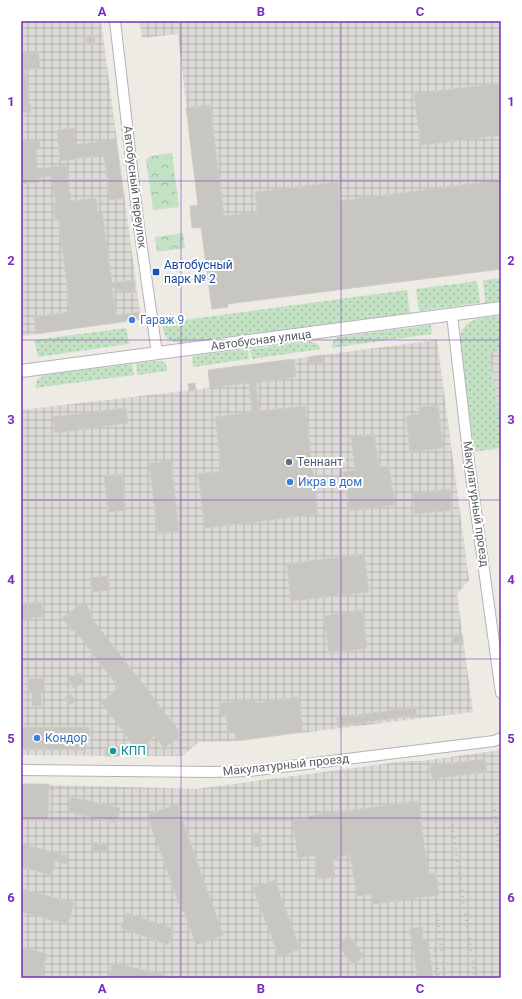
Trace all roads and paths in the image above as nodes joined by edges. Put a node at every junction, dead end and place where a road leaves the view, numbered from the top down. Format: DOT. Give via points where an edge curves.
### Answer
graph roads {
  1 [pos="115,21"];
  2 [pos="501,308"];
  3 [pos="452,315"];
  4 [pos="156,354"];
  5 [pos="21,371"];
  6 [pos="501,693"];
  7 [pos="501,738"];
  8 [pos="21,770"];
  1 -- 4 [label="street, Автобусный переулок"];
  2 -- 3 [label="street, Автобусная улица"];
  3 -- 4 [label="street, Автобусная улица"];
  3 -- 6 [label="street, Макулатурный проезд"];
  4 -- 5 [label="street, Автобусная улица"];
  7 -- 8 [label="street, Макулатурный проезд" via="494,741 249,771"];
}
